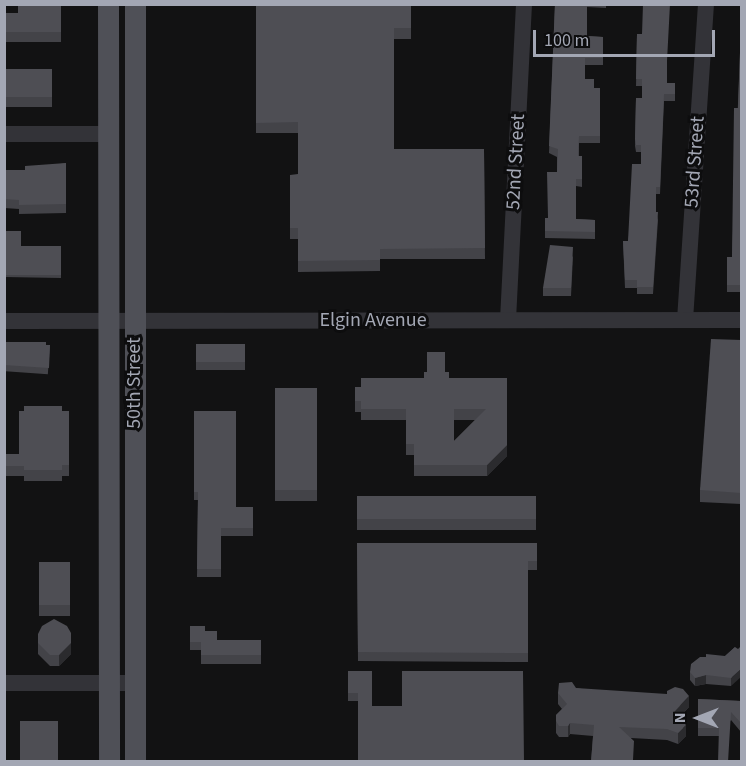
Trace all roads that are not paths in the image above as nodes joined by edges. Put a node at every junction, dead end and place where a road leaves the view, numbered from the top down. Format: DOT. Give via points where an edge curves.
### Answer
graph roads {
  1 [pos="108,4"];
  2 [pos="135,4"];
  3 [pos="524,4"];
  4 [pos="706,4"];
  5 [pos="4,134"];
  6 [pos="108,134"];
  7 [pos="508,320"];
  8 [pos="685,320"];
  9 [pos="741,320"];
  10 [pos="4,321"];
  11 [pos="108,321"];
  12 [pos="134,321"];
  13 [pos="4,683"];
  14 [pos="109,683"];
  15 [pos="135,683"];
  16 [pos="109,762"];
  17 [pos="135,762"];
  1 -- 6 [label="main road, 50th Street"];
  2 -- 12 [label="main road, 50th Street"];
  3 -- 7 [label="street, 52nd Street"];
  4 -- 8 [label="street, 53rd Street"];
  5 -- 6 [label="street"];
  6 -- 11 [label="main road, 50th Street"];
  7 -- 8 [label="street, Elgin Avenue"];
  7 -- 12 [label="street, Elgin Avenue"];
  8 -- 9 [label="street, Elgin Avenue"];
  10 -- 11 [label="street, Elgin Avenue"];
  11 -- 12 [label="street, Elgin Avenue"];
  11 -- 14 [label="main road, 50th Street"];
  12 -- 15 [label="main road, 50th Street"];
  13 -- 14 [label="street"];
  14 -- 15 [label="street"];
  14 -- 16 [label="main road, 50th Street"];
  15 -- 17 [label="main road, 50th Street"];
}
